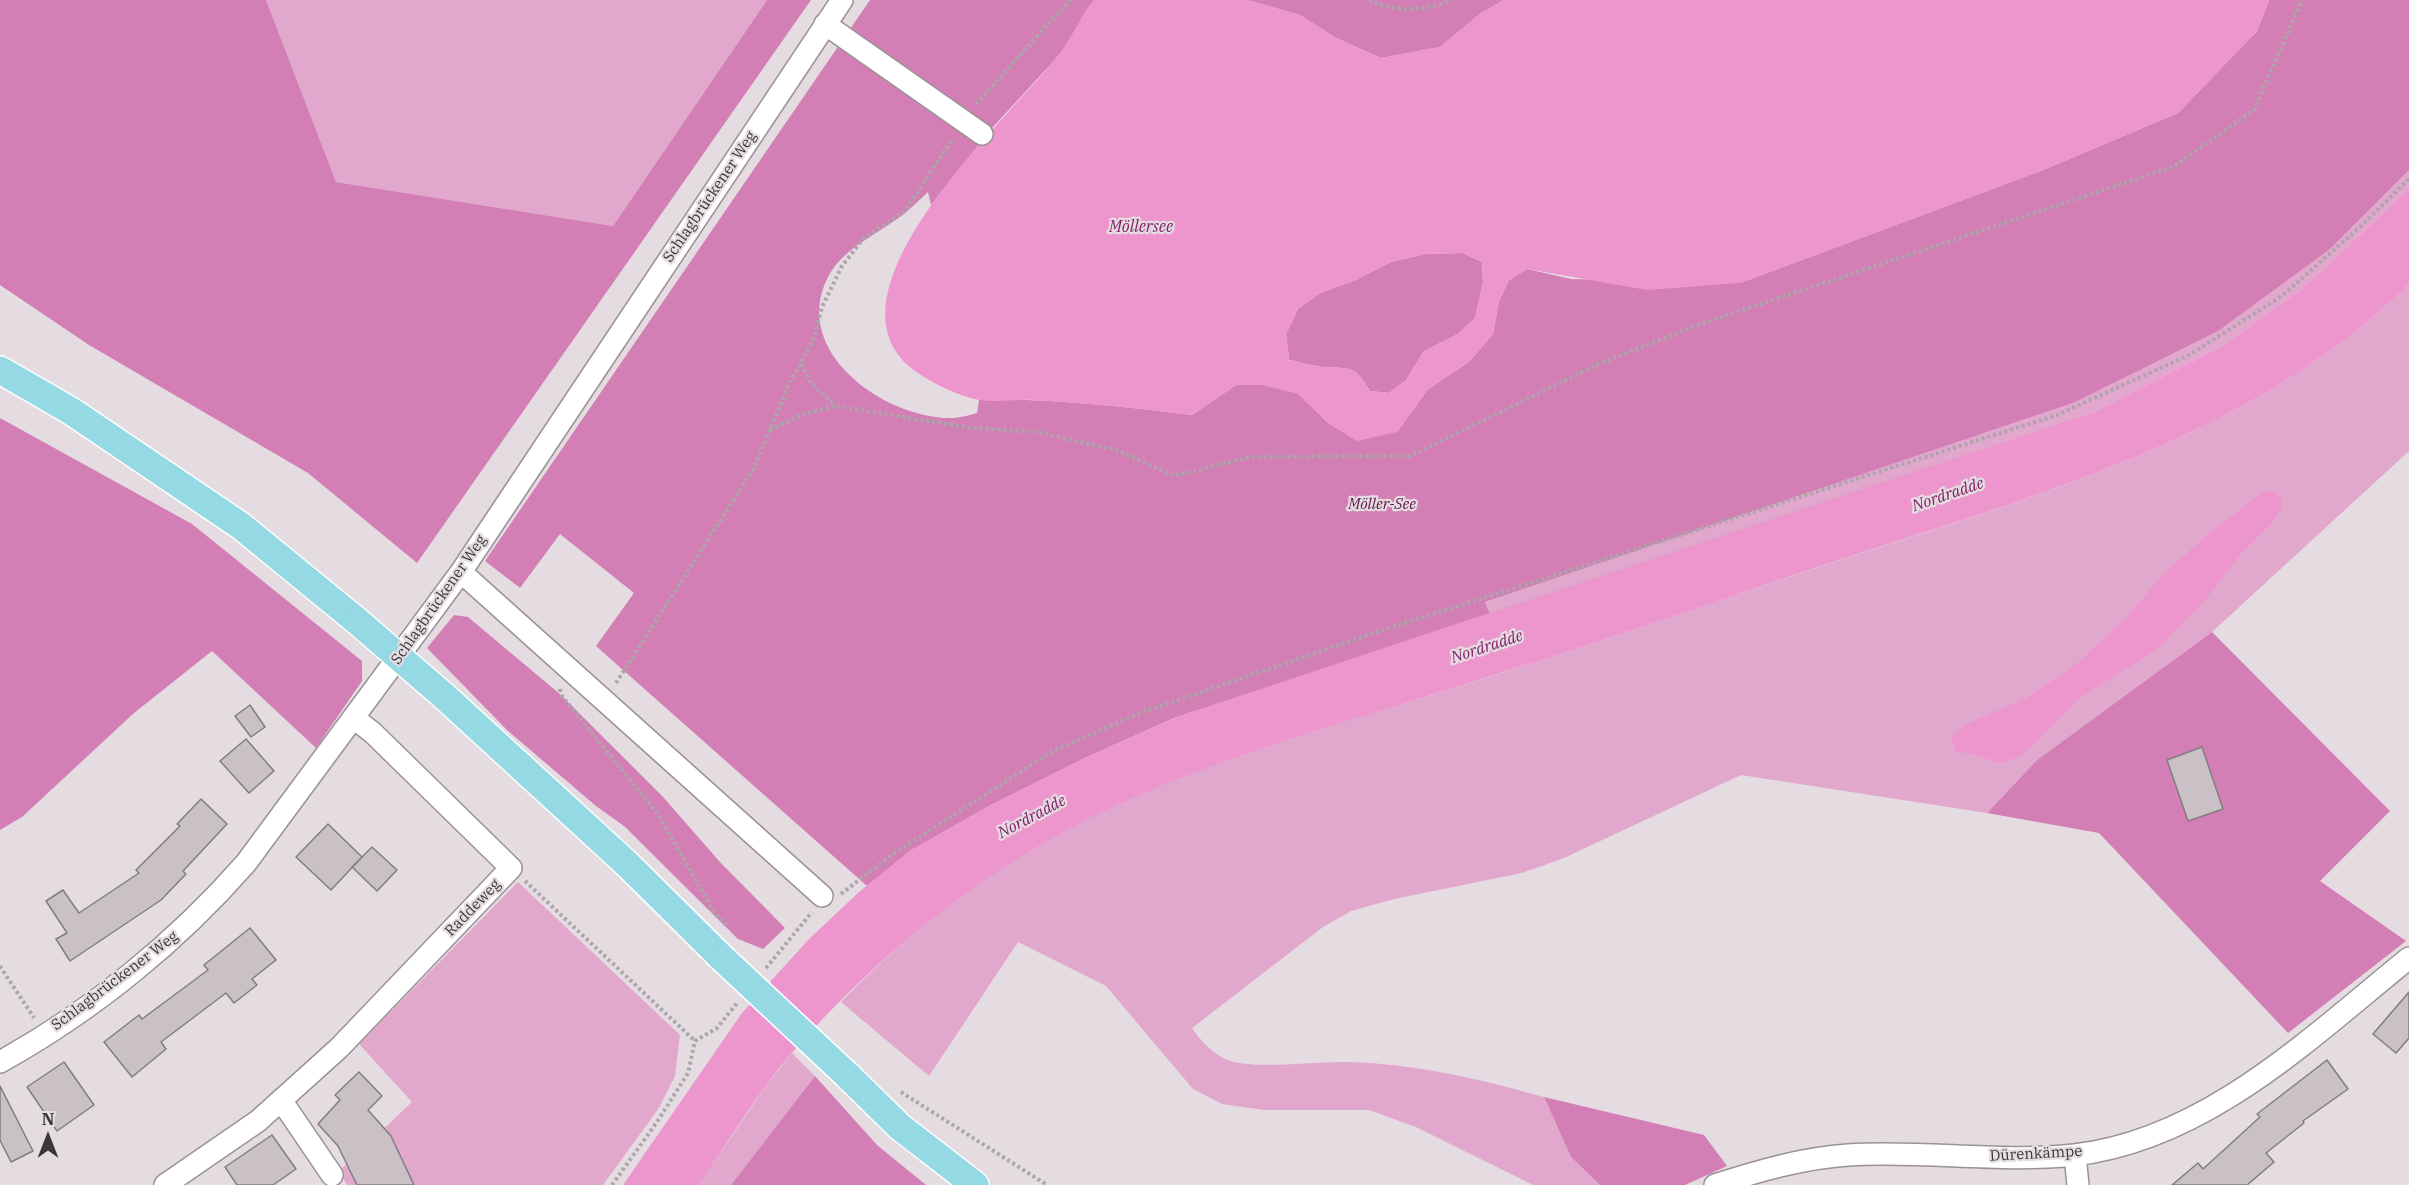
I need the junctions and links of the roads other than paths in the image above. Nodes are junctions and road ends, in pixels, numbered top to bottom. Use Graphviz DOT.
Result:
graph roads {
  1 [pos="842,0"];
  2 [pos="825,24"];
  3 [pos="982,134"];
  4 [pos="0,370"];
  5 [pos="461,572"];
  6 [pos="354,718"];
  7 [pos="822,896"];
  8 [pos="2409,958"];
  9 [pos="0,1062"];
  10 [pos="281,1100"];
  11 [pos="2075,1155"];
  12 [pos="332,1175"];
  13 [pos="165,1185"];
  14 [pos="975,1185"];
  15 [pos="1715,1185"];
  16 [pos="2078,1185"];
  1 -- 2 [label="street, Schlagbrückener Weg"];
  2 -- 3 [label="street"];
  2 -- 5 [label="street, Schlagbrückener Weg"];
  4 -- 14 [label="main road, bridge"];
  5 -- 6 [label="street, Schlagbrückener Weg"];
  5 -- 7 [label="street"];
  6 -- 9 [label="street, Schlagbrückener Weg"];
  6 -- 10 [label="street, Raddeweg"];
  8 -- 11 [label="street, Dürenkämpe"];
  10 -- 12 [label="street"];
  10 -- 13 [label="street, Raddeweg"];
  11 -- 15 [label="street, Dürenkämpe"];
  11 -- 16 [label="street"];
}
